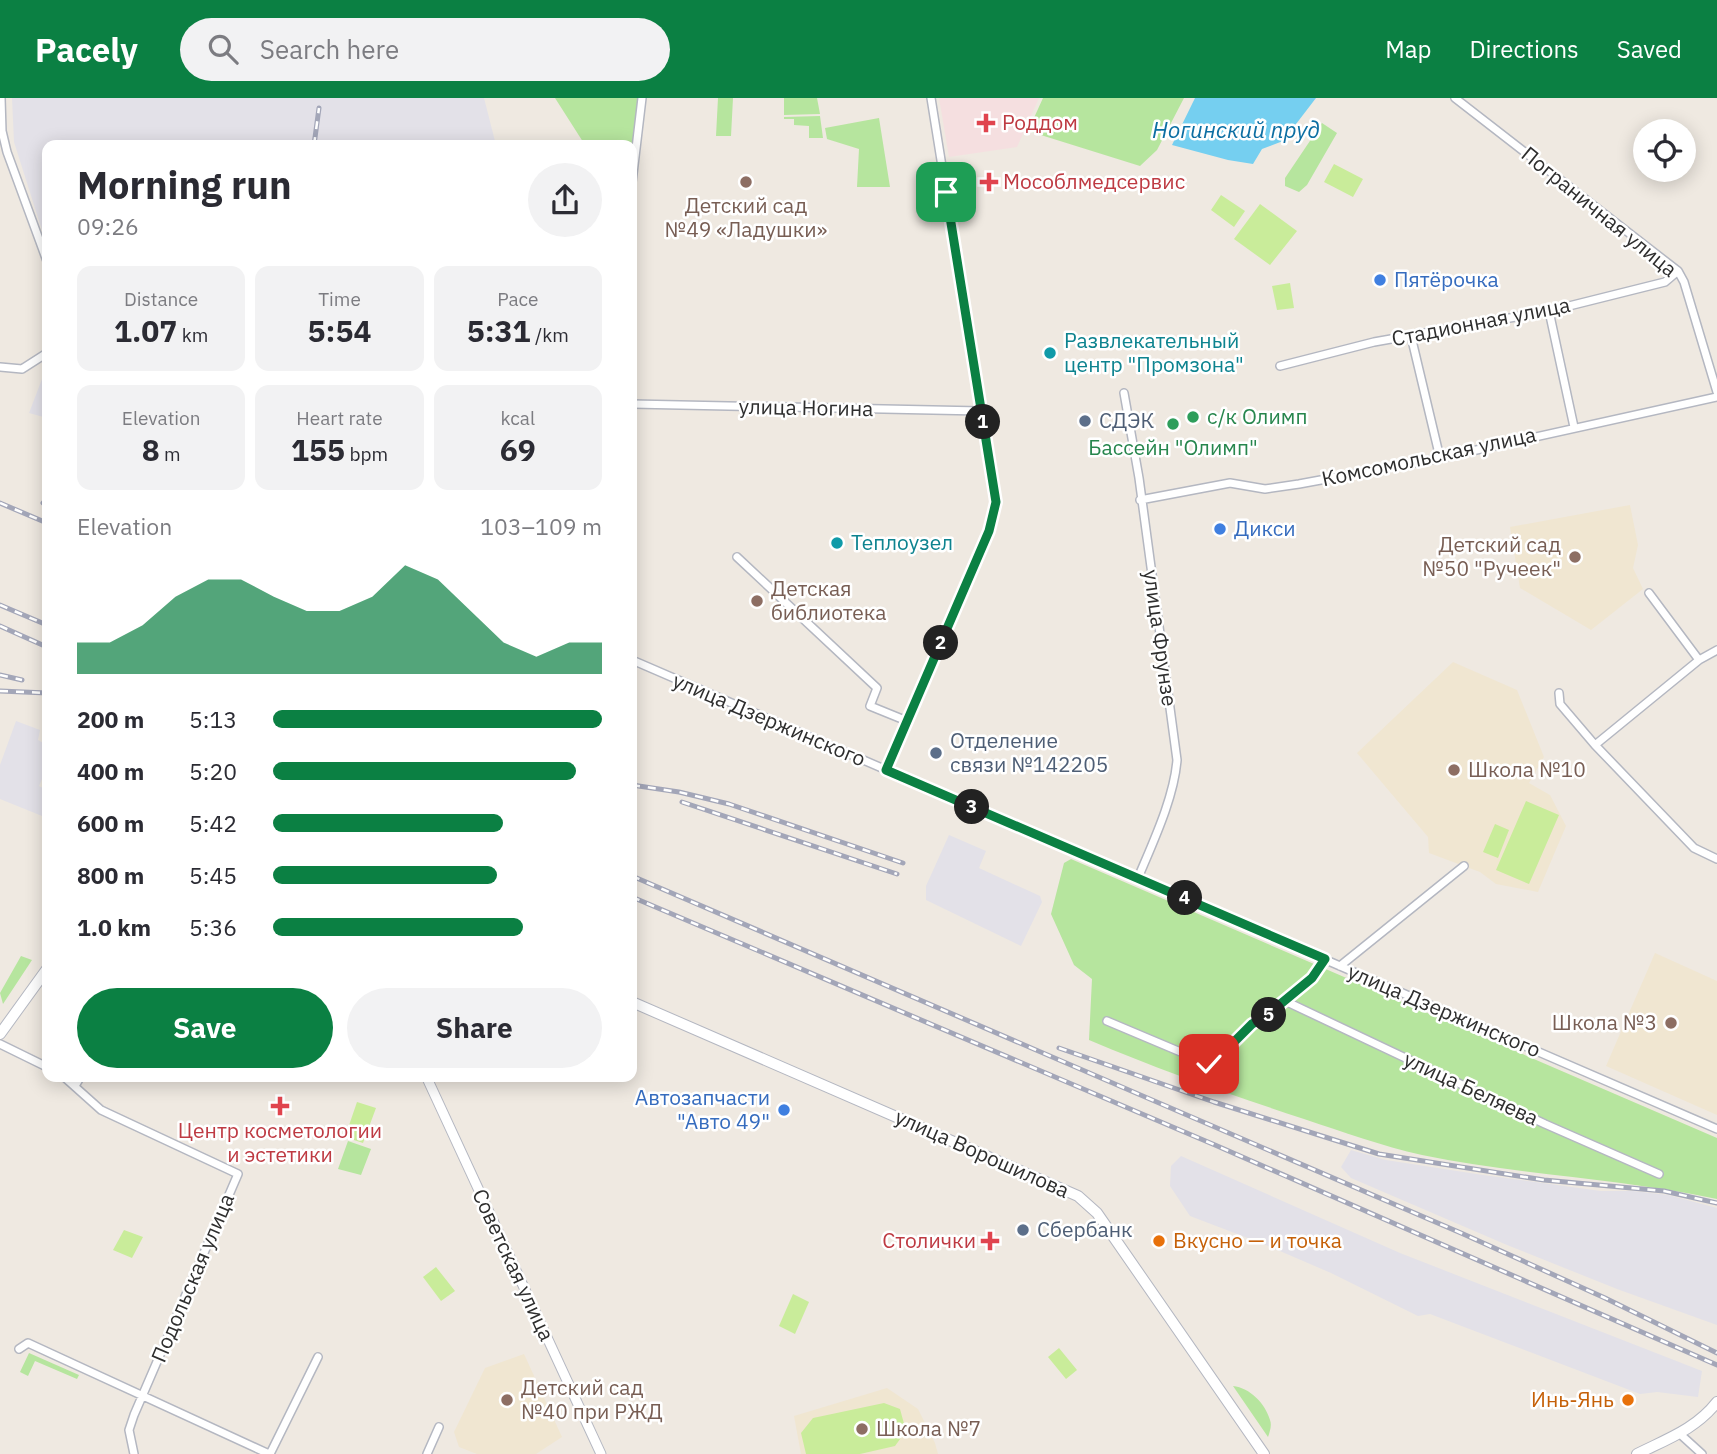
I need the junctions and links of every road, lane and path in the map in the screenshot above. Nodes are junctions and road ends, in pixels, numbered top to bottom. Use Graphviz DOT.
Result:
graph roads {
  1 [pos="1,98"];
  2 [pos="642,98"];
  3 [pos="931,98"];
  4 [pos="1455,98"];
  5 [pos="637,140"];
  6 [pos="42,248"];
  7 [pos="1678,271"];
  8 [pos="1549,311"];
  9 [pos="1411,336"];
  10 [pos="42,356"];
  11 [pos="1280,366"];
  12 [pos="0,367"];
  13 [pos="1717,392"];
  14 [pos="1124,393"];
  15 [pos="1717,397"];
  16 [pos="637,404"];
  17 [pos="981,411"];
  18 [pos="1574,427"];
  19 [pos="1440,458"];
  20 [pos="1140,499"];
  21 [pos="737,557"];
  22 [pos="1649,593"];
  23 [pos="1717,650"];
  24 [pos="1699,660"];
  25 [pos="637,662"];
  26 [pos="1559,693"];
  27 [pos="907,722"];
  28 [pos="1595,745"];
  29 [pos="886,770"];
  30 [pos="1717,859"];
  31 [pos="1464,866"];
  32 [pos="1138,878"];
  33 [pos="1325,959"];
  34 [pos="1340,966"];
  35 [pos="42,976"];
  36 [pos="1284,1001"];
  37 [pos="637,1004"];
  38 [pos="1107,1021"];
  39 [pos="0,1034"];
  40 [pos="0,1044"];
  41 [pos="42,1065"];
  42 [pos="70,1082"];
  43 [pos="77,1082"];
  44 [pos="429,1082"];
  45 [pos="75,1086"];
  46 [pos="1717,1129"];
  47 [pos="1659,1174"];
  48 [pos="19,1349"];
  49 [pos="318,1357"];
  50 [pos="142,1396"];
  51 [pos="1717,1402"];
  52 [pos="439,1427"];
  53 [pos="1680,1434"];
  54 [pos="134,1454"];
  55 [pos="270,1454"];
  56 [pos="426,1454"];
  57 [pos="601,1454"];
  58 [pos="1264,1454"];
  59 [pos="1636,1454"];
  60 [pos="1702,1454"];
  1 -- 6 [label="street"];
  2 -- 5 [label="street"];
  3 -- 17 [label="street"];
  4 -- 7 [label="street, Пограничная улица"];
  7 -- 8 [label="street, Стадионная улица"];
  7 -- 13 [label="street, Пограничная улица"];
  8 -- 9 [label="street, Стадионная улица"];
  8 -- 18 [label="street"];
  9 -- 11 [label="street, Стадионная улица"];
  9 -- 19 [label="street"];
  10 -- 12 [label="street"];
  14 -- 20 [label="street, улица Фрунзе"];
  15 -- 18 [label="street, Комсомольская улица"];
  16 -- 17 [label="street, улица Ногина"];
  17 -- 27 [label="street"];
  18 -- 19 [label="street, Комсомольская улица"];
  19 -- 20 [label="street, Комсомольская улица"];
  20 -- 32 [label="street, улица Фрунзе"];
  21 -- 27 [label="street"];
  22 -- 24 [label="street"];
  23 -- 24 [label="street"];
  24 -- 28 [label="street"];
  25 -- 29 [label="street, улица Дзержинского"];
  26 -- 28 [label="street"];
  27 -- 29 [label="street"];
  28 -- 30 [label="street"];
  29 -- 32 [label="street, улица Дзержинского"];
  31 -- 34 [label="street"];
  32 -- 33 [label="street, улица Дзержинского"];
  33 -- 34 [label="street, улица Дзержинского"];
  33 -- 36 [label="street"];
  34 -- 46 [label="street, улица Дзержинского"];
  35 -- 39 [label="main road"];
  36 -- 38 [label="street"];
  36 -- 47 [label="street, улица Беляева"];
  37 -- 58 [label="main road, улица Ворошилова"];
  40 -- 41 [label="street"];
  42 -- 45 [label="street, Подольская улица"];
  43 -- 45 [label="street"];
  44 -- 57 [label="street, Советская улица"];
  45 -- 50 [label="street, Подольская улица"];
  48 -- 50 [label="street"];
  49 -- 55 [label="street"];
  50 -- 54 [label="street, Подольская улица"];
  50 -- 55 [label="street"];
  51 -- 53 [label="main road"];
  52 -- 56 [label="street"];
  53 -- 59 [label="main road"];
  53 -- 60 [label="street"];
}
